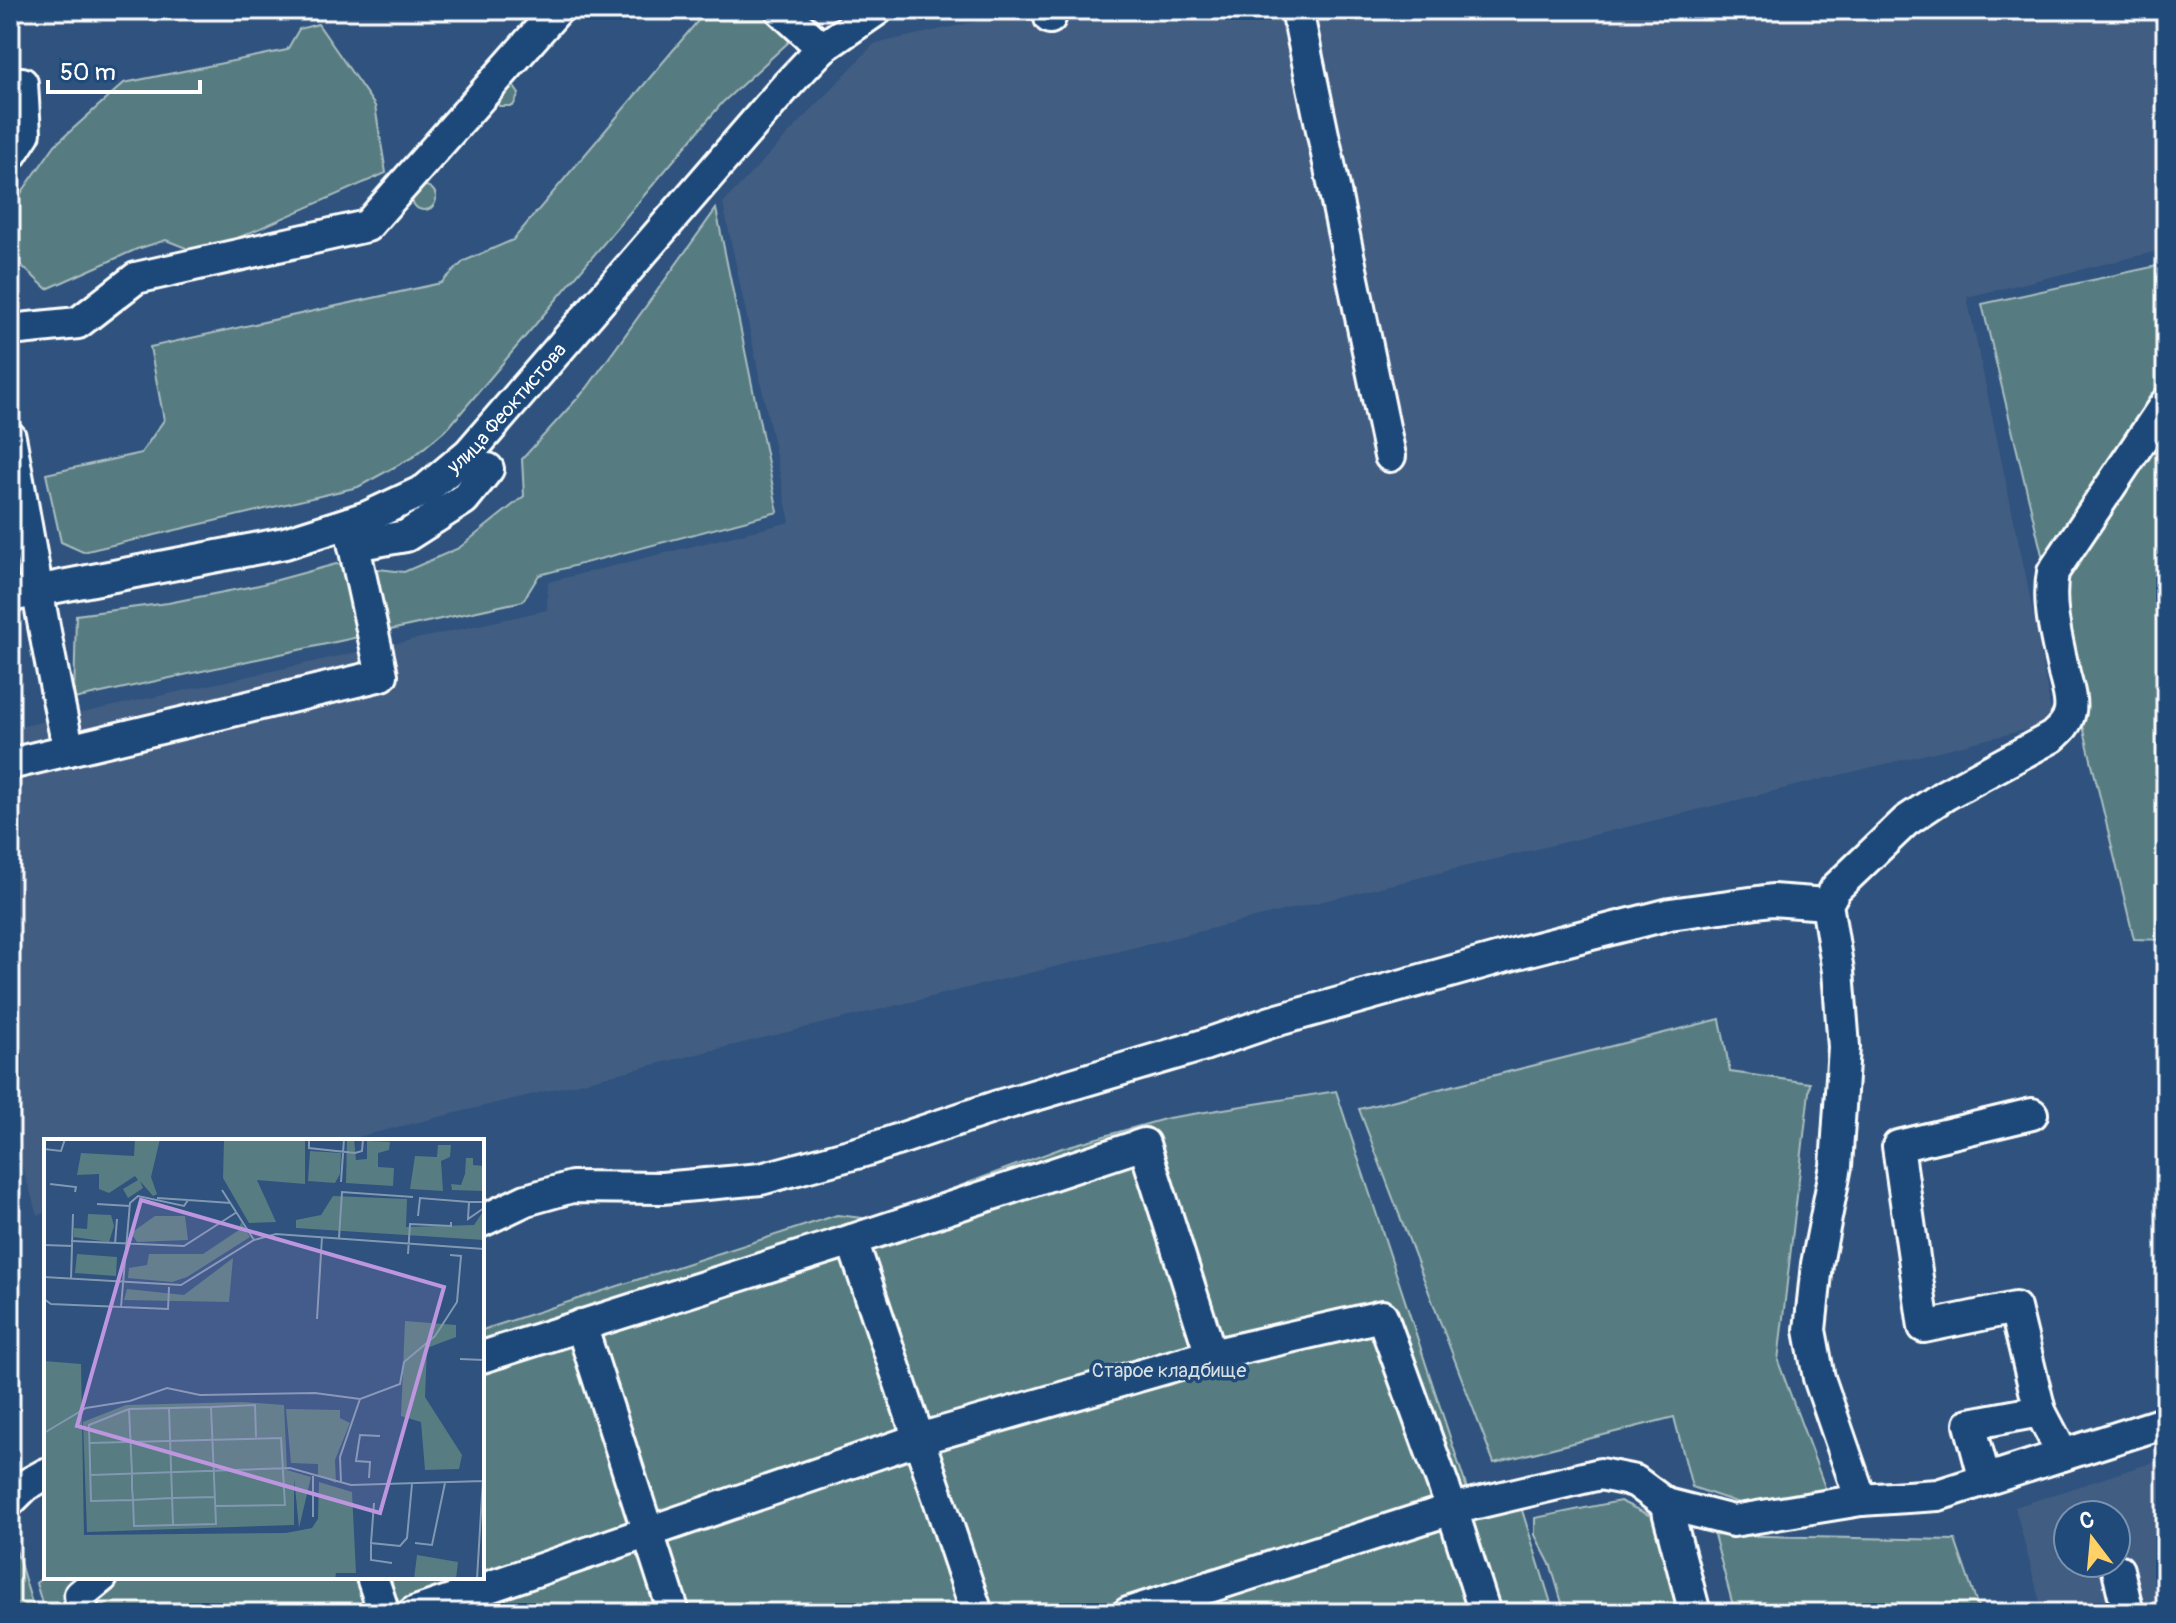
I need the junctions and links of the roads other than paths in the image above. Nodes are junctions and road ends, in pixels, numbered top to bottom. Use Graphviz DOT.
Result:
graph roads {
  1 [pos="557,10"];
  2 [pos="781,10"];
  3 [pos="877,10"];
  4 [pos="1297,10"];
  5 [pos="822,48"];
  6 [pos="22,83"];
  7 [pos="10,156"];
  8 [pos="10,330"];
  9 [pos="2166,403"];
  10 [pos="10,437"];
  11 [pos="1390,456"];
  12 [pos="488,469"];
  13 [pos="351,534"];
  14 [pos="25,593"];
  15 [pos="69,750"];
  16 [pos="10,764"];
  17 [pos="1827,904"];
  18 [pos="2032,1114"];
  19 [pos="484,1220"];
  20 [pos="852,1240"];
  21 [pos="581,1325"];
  22 [pos="1211,1355"];
  23 [pos="484,1356"];
  24 [pos="2040,1411"];
  25 [pos="2166,1422"];
  26 [pos="919,1439"];
  27 [pos="2063,1455"];
  28 [pos="44,1475"];
  29 [pos="1985,1480"];
  30 [pos="1861,1500"];
  31 [pos="10,1501"];
  32 [pos="1666,1504"];
  33 [pos="1452,1509"];
  34 [pos="648,1532"];
  35 [pos="100,1579"];
  36 [pos="373,1579"];
  37 [pos="2120,1579"];
  38 [pos="83,1613"];
  39 [pos="384,1613"];
  40 [pos="413,1613"];
  41 [pos="674,1613"];
  42 [pos="977,1613"];
  43 [pos="1128,1613"];
  44 [pos="1485,1613"];
  45 [pos="1695,1613"];
  46 [pos="2128,1613"];
  1 -- 8 [label="street"];
  2 -- 5 [label="street"];
  3 -- 5 [label="street, улица Феоктистова"];
  4 -- 11 [label="street"];
  5 -- 13 [label="street, улица Феоктистова"];
  6 -- 7 [label="street"];
  9 -- 17 [label="street"];
  10 -- 14 [label="street"];
  12 -- 13 [label="street"];
  13 -- 14 [label="street, улица Феоктистова"];
  13 -- 15 [label="street"];
  14 -- 15 [label="street"];
  15 -- 16 [label="street"];
  17 -- 19 [label="street"];
  17 -- 30 [label="street"];
  18 -- 24 [label="street"];
  20 -- 21 [label="street"];
  20 -- 22 [label="street"];
  20 -- 26 [label="street"];
  21 -- 23 [label="street"];
  21 -- 34 [label="street"];
  22 -- 26 [label="street"];
  22 -- 33 [label="street"];
  24 -- 27 [label="street"];
  24 -- 29 [label="street"];
  25 -- 27 [label="street"];
  26 -- 34 [label="street"];
  26 -- 42 [label="street"];
  27 -- 29 [label="street"];
  28 -- 31 [label="street"];
  29 -- 30 [label="street"];
  30 -- 32 [label="street"];
  32 -- 33 [label="street"];
  32 -- 45 [label="street"];
  33 -- 43 [label="street"];
  33 -- 44 [label="street"];
  34 -- 40 [label="street"];
  34 -- 41 [label="street"];
  35 -- 38 [label="street"];
  36 -- 39 [label="street"];
  37 -- 46 [label="street"];
}
